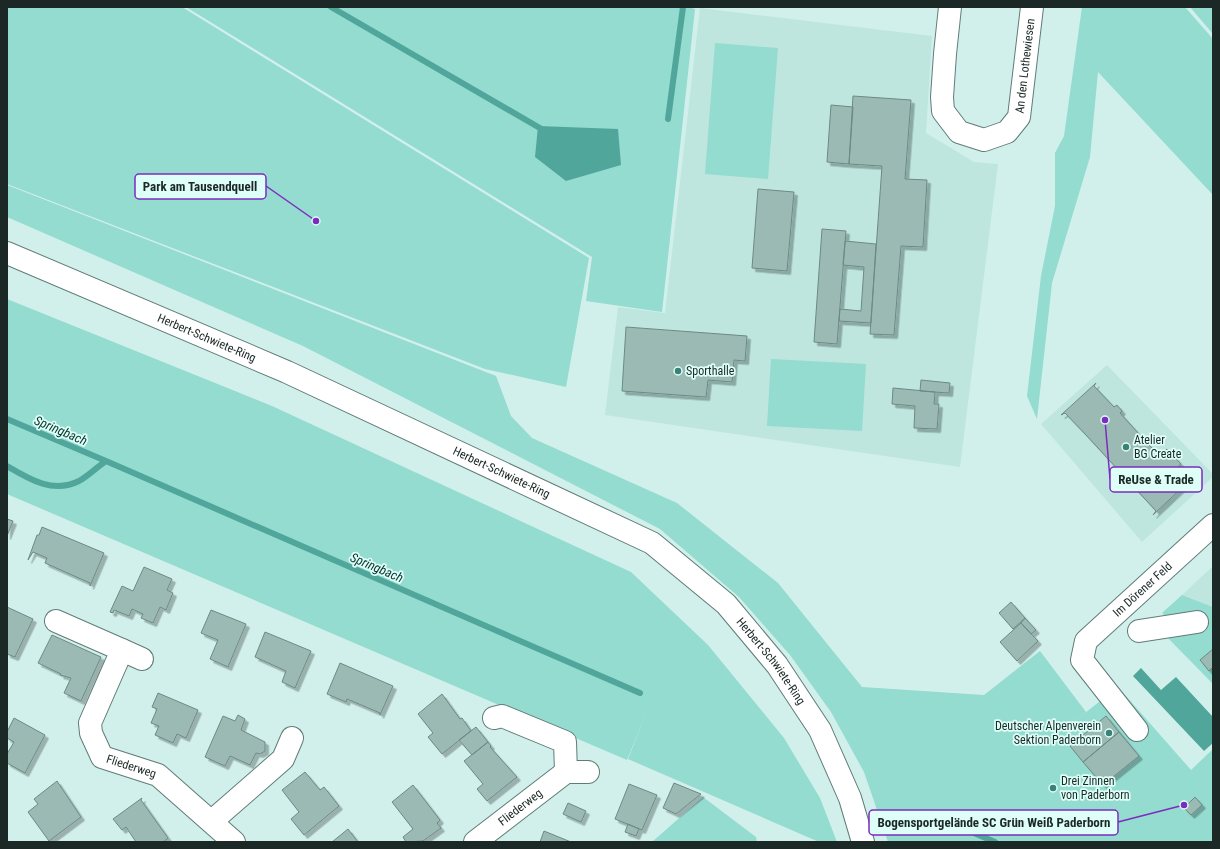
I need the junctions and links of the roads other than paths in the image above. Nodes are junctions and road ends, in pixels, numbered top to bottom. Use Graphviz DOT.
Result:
graph roads {
  1 [pos="950,7"];
  2 [pos="1032,7"];
  3 [pos="7,253"];
  4 [pos="1213,525"];
  5 [pos="1119,611"];
  6 [pos="56,620"];
  7 [pos="1197,622"];
  8 [pos="122,650"];
  9 [pos="142,658"];
  10 [pos="494,718"];
  11 [pos="1137,730"];
  12 [pos="292,738"];
  13 [pos="566,772"];
  14 [pos="588,772"];
  15 [pos="212,821"];
  16 [pos="231,841"];
  17 [pos="475,842"];
  18 [pos="863,842"];
  1 -- 2 [label="street, An den Lothewiesen"];
  3 -- 18 [label="street, Herbert-Schwiete-Ring"];
  4 -- 5 [label="street, Im Dörener Feld"];
  5 -- 7 [label="street"];
  5 -- 11 [label="street, Im Dörener Feld"];
  6 -- 8 [label="street"];
  8 -- 9 [label="street"];
  8 -- 15 [label="street, Fliederweg"];
  10 -- 13 [label="street"];
  12 -- 15 [label="street"];
  13 -- 14 [label="street"];
  13 -- 17 [label="street, Fliederweg"];
  15 -- 16 [label="street, Fliederweg"];
}
